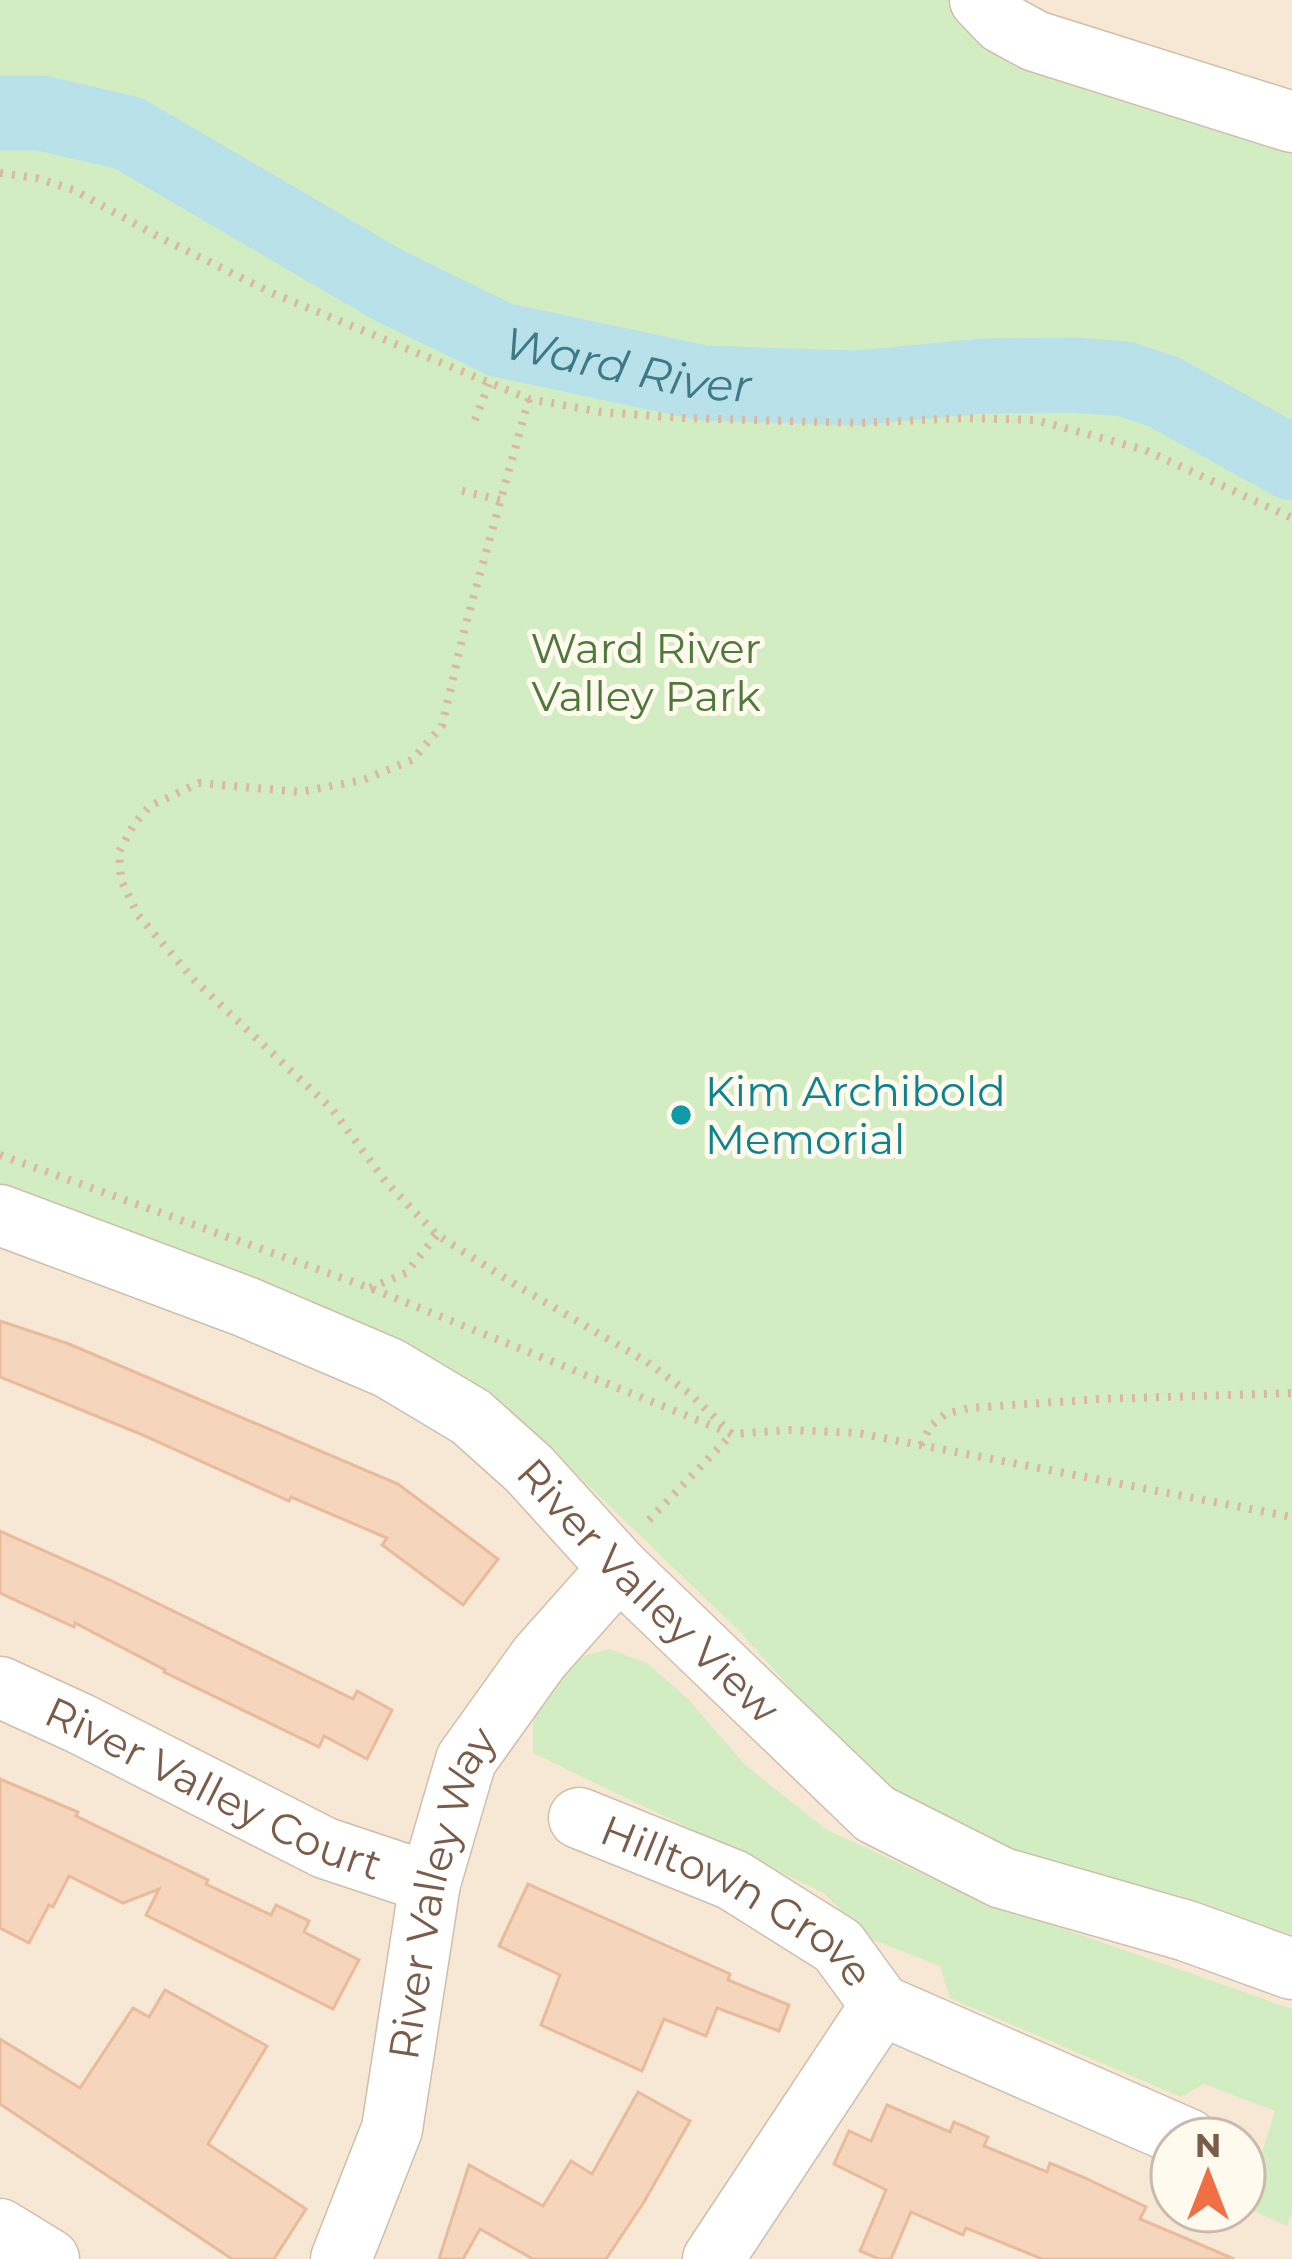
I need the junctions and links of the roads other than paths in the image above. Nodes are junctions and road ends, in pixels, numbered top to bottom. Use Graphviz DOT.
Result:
graph roads {
  1 [pos="980,0"];
  2 [pos="1292,122"];
  3 [pos="0,1215"];
  4 [pos="619,1568"];
  5 [pos="0,1687"];
  6 [pos="579,1818"];
  7 [pos="430,1883"];
  8 [pos="1292,1969"];
  9 [pos="881,2005"];
  10 [pos="1148,2122"];
  11 [pos="0,2229"];
  12 [pos="49,2259"];
  13 [pos="340,2259"];
  14 [pos="713,2259"];
  1 -- 2 [label="street"];
  3 -- 4 [label="street, River Valley View"];
  4 -- 7 [label="street, River Valley Way"];
  4 -- 8 [label="street, River Valley View"];
  5 -- 7 [label="street, River Valley Court"];
  6 -- 9 [label="street, Hilltown Grove"];
  7 -- 13 [label="street, River Valley Way"];
  9 -- 10 [label="street, Hilltown Grove"];
  9 -- 14 [label="street, Hilltown Grove"];
  11 -- 12 [label="street"];
}
